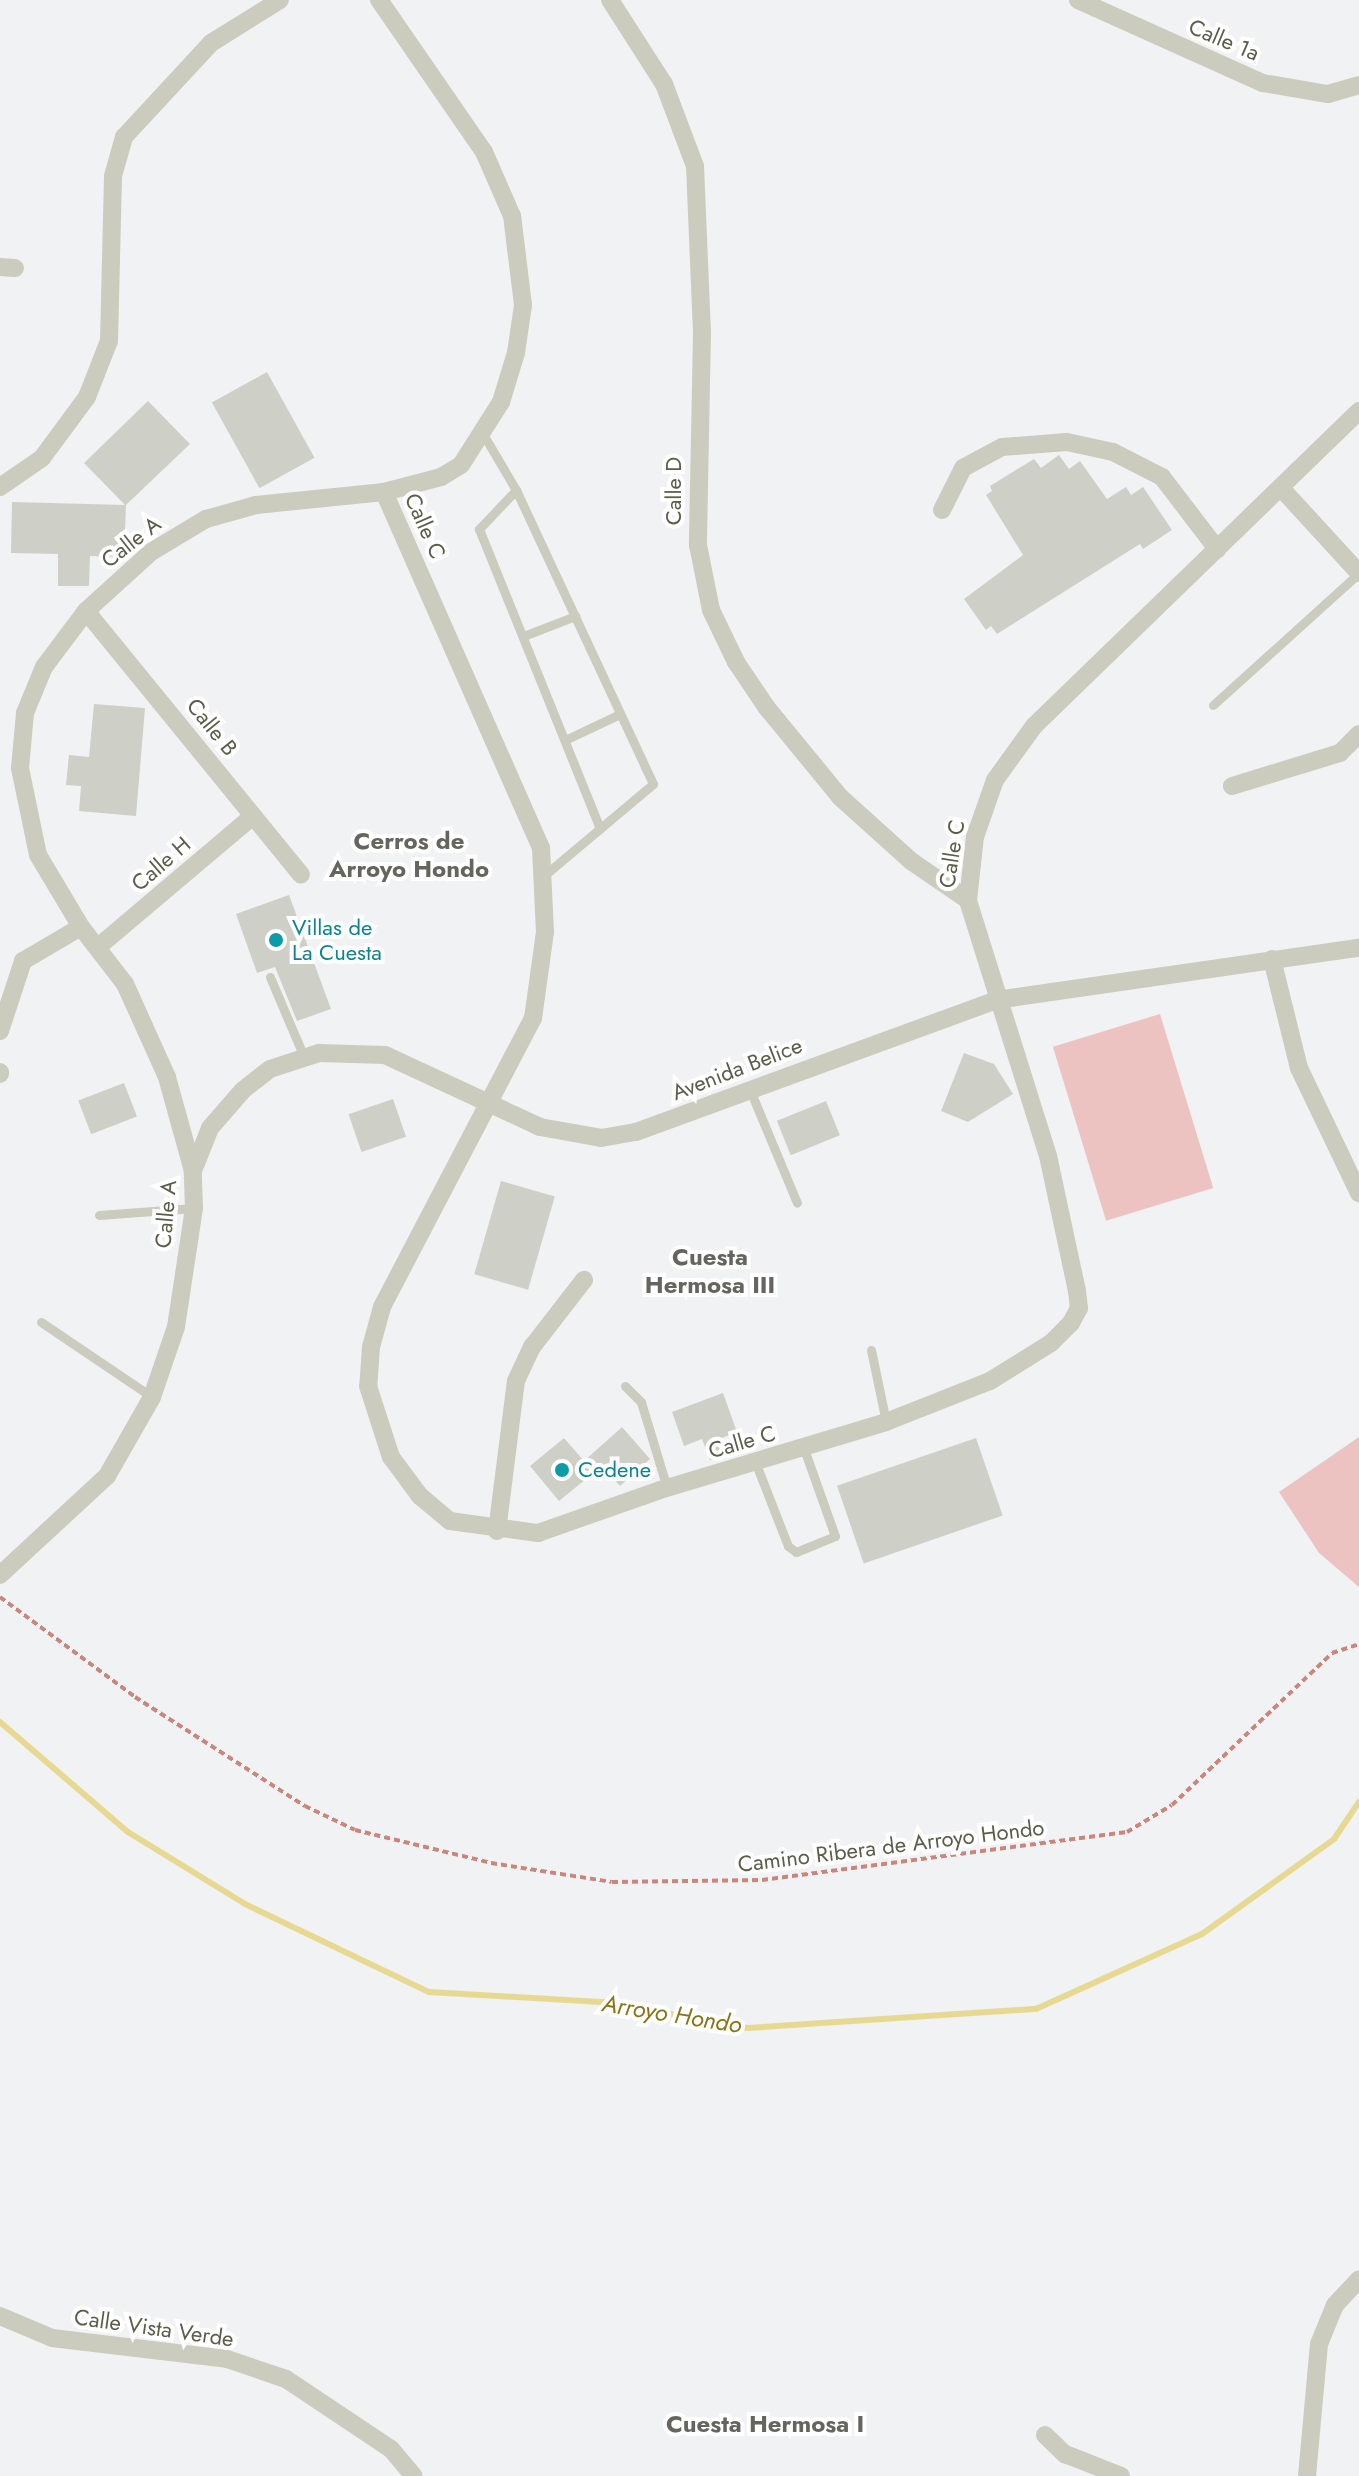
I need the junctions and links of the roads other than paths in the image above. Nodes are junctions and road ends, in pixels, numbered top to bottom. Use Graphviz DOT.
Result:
graph roads {
  1 [pos="280,0"];
  2 [pos="379,0"];
  3 [pos="610,0"];
  4 [pos="1078,0"];
  5 [pos="1359,85"];
  6 [pos="1359,411"];
  7 [pos="483,434"];
  8 [pos="0,487"];
  9 [pos="1281,488"];
  10 [pos="516,490"];
  11 [pos="384,492"];
  12 [pos="942,510"];
  13 [pos="1217,549"];
  14 [pos="1359,573"];
  15 [pos="86,611"];
  16 [pos="575,616"];
  17 [pos="526,635"];
  18 [pos="1213,705"];
  19 [pos="620,714"];
  20 [pos="1359,734"];
  21 [pos="565,740"];
  22 [pos="1232,786"];
  23 [pos="253,816"];
  24 [pos="600,828"];
  25 [pos="301,875"];
  26 [pos="542,877"];
  27 [pos="968,900"];
  28 [pos="81,927"];
  29 [pos="98,947"];
  30 [pos="1359,948"];
  31 [pos="1272,959"];
  32 [pos="270,977"];
  33 [pos="996,1000"];
  34 [pos="0,1031"];
  35 [pos="304,1057"];
  36 [pos="750,1090"];
  37 [pos="491,1102"];
  38 [pos="193,1171"];
  39 [pos="1359,1193"];
  40 [pos="797,1203"];
  41 [pos="194,1208"];
  42 [pos="99,1215"];
  43 [pos="584,1280"];
  44 [pos="41,1322"];
  45 [pos="871,1350"];
  46 [pos="625,1386"];
  47 [pos="152,1397"];
  48 [pos="886,1422"];
  49 [pos="804,1449"];
  50 [pos="756,1464"];
  51 [pos="667,1488"];
  52 [pos="497,1531"];
  53 [pos="3,1567"];
  54 [pos="1359,2279"];
  55 [pos="0,2316"];
  56 [pos="1045,2435"];
  57 [pos="414,2476"];
  58 [pos="1121,2476"];
  59 [pos="1307,2476"];
  1 -- 8 [label="street"];
  2 -- 7 [label="street, Calle A"];
  3 -- 27 [label="street, Calle D"];
  4 -- 5 [label="street, Calle 1a"];
  6 -- 9 [label="street, Calle C"];
  7 -- 10 [label="lane"];
  7 -- 11 [label="street, Calle A"];
  9 -- 13 [label="street, Calle C"];
  9 -- 14 [label="street"];
  10 -- 16 [label="lane"];
  10 -- 17 [label="lane"];
  11 -- 15 [label="street, Calle A"];
  11 -- 26 [label="street, Calle C"];
  12 -- 13 [label="street"];
  13 -- 27 [label="street, Calle C"];
  14 -- 18 [label="lane"];
  15 -- 23 [label="street, Calle B"];
  15 -- 28 [label="street, Calle A"];
  16 -- 17 [label="lane"];
  16 -- 19 [label="lane"];
  17 -- 21 [label="lane"];
  19 -- 21 [label="lane"];
  19 -- 24 [label="lane"];
  20 -- 22 [label="street"];
  21 -- 24 [label="lane"];
  23 -- 25 [label="street, Calle B"];
  23 -- 29 [label="street, Calle H"];
  24 -- 26 [label="lane"];
  26 -- 37 [label="street, Calle C"];
  27 -- 33 [label="street, Calle C"];
  28 -- 29 [label="street, Calle A"];
  28 -- 34 [label="street"];
  29 -- 38 [label="street, Calle A"];
  30 -- 31 [label="street, Avenida Belice"];
  31 -- 33 [label="street, Avenida Belice"];
  31 -- 39 [label="street"];
  32 -- 35 [label="lane"];
  33 -- 36 [label="street, Avenida Belice"];
  33 -- 48 [label="street, Calle C"];
  35 -- 37 [label="street, Avenida Belice"];
  35 -- 38 [label="street, Avenida Belice"];
  36 -- 37 [label="street, Avenida Belice"];
  36 -- 40 [label="lane"];
  37 -- 52 [label="street, Calle C"];
  38 -- 41 [label="street, Calle A"];
  41 -- 42 [label="lane"];
  41 -- 47 [label="street, Calle A"];
  43 -- 52 [label="street"];
  44 -- 47 [label="lane"];
  45 -- 48 [label="lane"];
  46 -- 51 [label="lane"];
  47 -- 53 [label="street"];
  48 -- 49 [label="street, Calle C"];
  49 -- 50 [label="street, Calle C"];
  49 -- 50 [label="lane"];
  50 -- 51 [label="street, Calle C"];
  51 -- 52 [label="street, Calle C"];
  54 -- 59 [label="street"];
  55 -- 57 [label="street, Calle Vista Verde"];
  56 -- 58 [label="street"];
}
